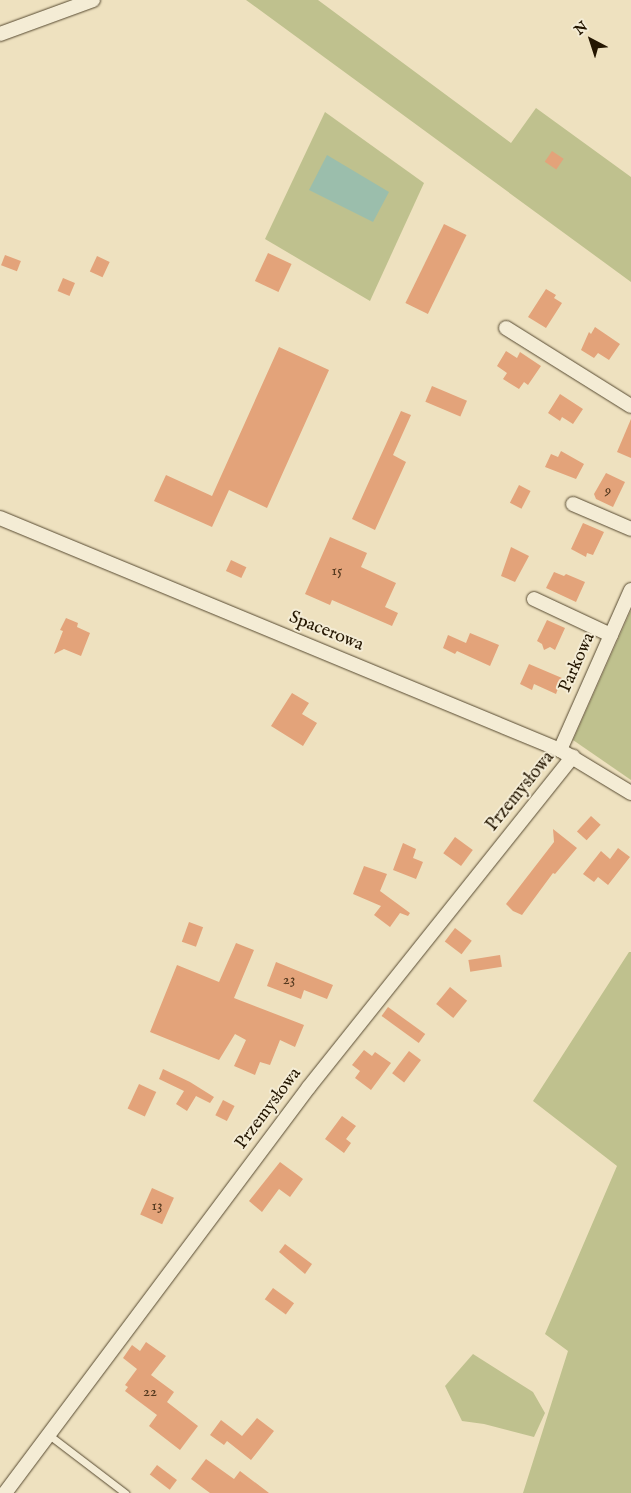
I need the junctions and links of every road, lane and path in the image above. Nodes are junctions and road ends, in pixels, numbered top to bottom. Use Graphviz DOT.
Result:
graph roads {
  1 [pos="93,0"];
  2 [pos="0,34"];
  3 [pos="506,328"];
  4 [pos="631,406"];
  5 [pos="574,504"];
  6 [pos="0,518"];
  7 [pos="631,529"];
  8 [pos="631,590"];
  9 [pos="534,599"];
  10 [pos="611,635"];
  11 [pos="560,750"];
  12 [pos="573,756"];
  13 [pos="631,792"];
  14 [pos="48,1435"];
  15 [pos="5,1493"];
  16 [pos="124,1493"];
  1 -- 2 [label="street"];
  3 -- 4 [label="street"];
  5 -- 7 [label="street"];
  6 -- 11 [label="street, Spacerowa"];
  8 -- 10 [label="street, Parkowa"];
  9 -- 10 [label="street"];
  10 -- 11 [label="street, Parkowa"];
  11 -- 12 [label="street, Spacerowa"];
  12 -- 13 [label="street, Spacerowa"];
  12 -- 14 [label="street, Przemysłowa"];
  14 -- 15 [label="street, Przemysłowa"];
  14 -- 16 [label="lane"];
}
